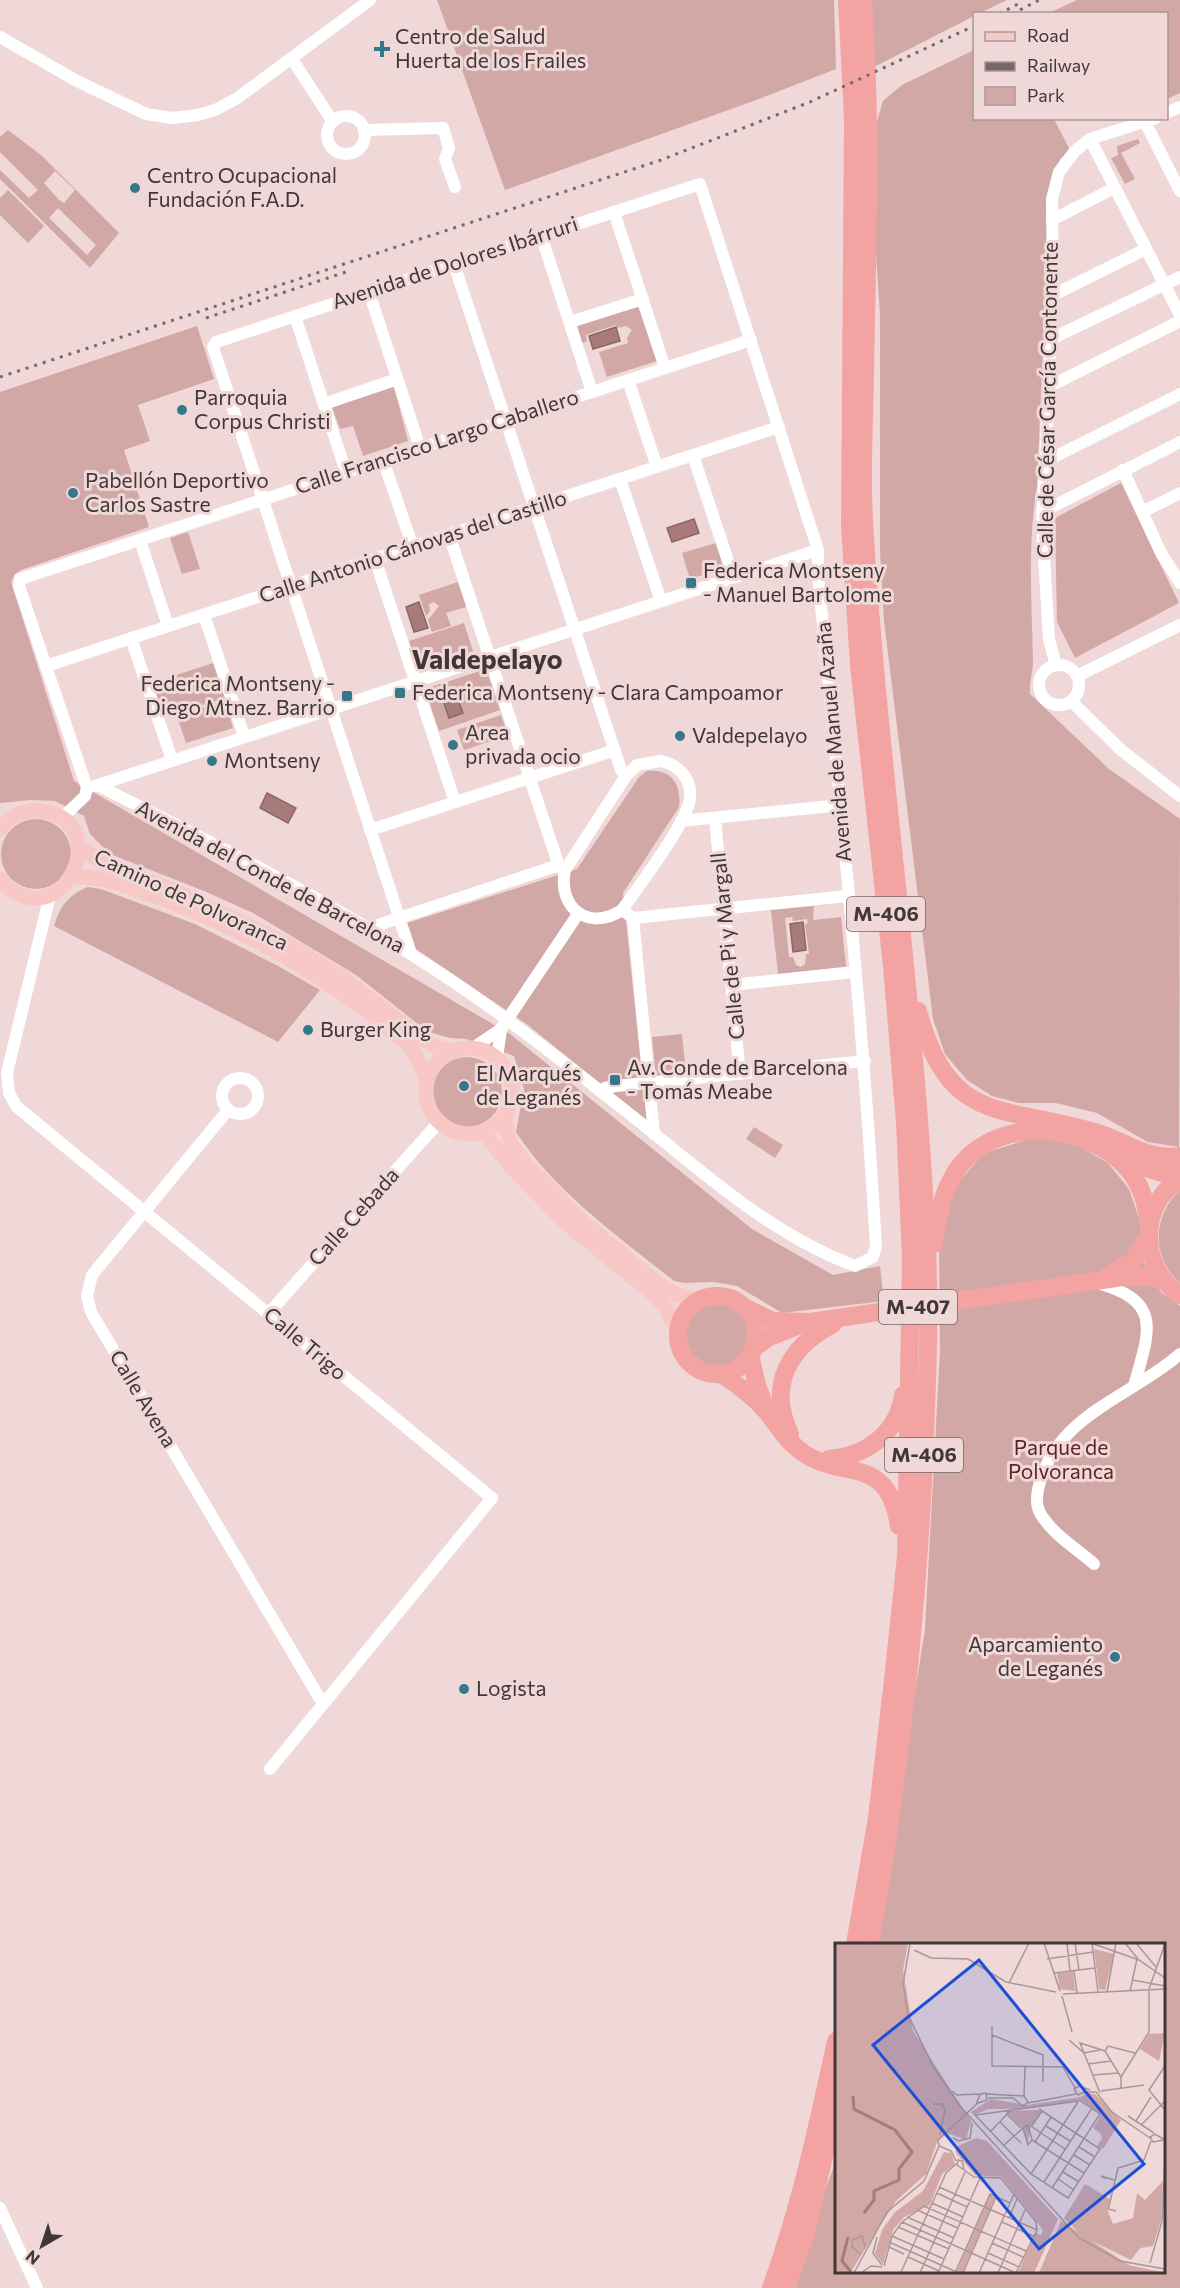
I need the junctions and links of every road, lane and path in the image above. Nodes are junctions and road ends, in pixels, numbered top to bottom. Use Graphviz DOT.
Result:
graph roads {
  1 [pos="370,0"];
  2 [pos="847,0"];
  3 [pos="863,0"];
  4 [pos="0,37"];
  5 [pos="858,55"];
  6 [pos="292,59"];
  7 [pos="861,115"];
  8 [pos="1151,121"];
  9 [pos="333,122"];
  10 [pos="364,130"];
  11 [pos="1090,139"];
  12 [pos="700,184"];
  13 [pos="455,187"];
  14 [pos="1114,188"];
  15 [pos="1180,191"];
  16 [pos="614,212"];
  17 [pos="1052,220"];
  18 [pos="541,236"];
  19 [pos="1146,249"];
  20 [pos="454,264"];
  21 [pos="1180,277"];
  22 [pos="1164,285"];
  23 [pos="369,292"];
  24 [pos="1053,295"];
  25 [pos="643,299"];
  26 [pos="1180,315"];
  27 [pos="295,316"];
  28 [pos="1180,321"];
  29 [pos="570,322"];
  30 [pos="1051,339"];
  31 [pos="751,340"];
  32 [pos="665,368"];
  33 [pos="398,379"];
  34 [pos="628,380"];
  35 [pos="1048,387"];
  36 [pos="592,392"];
  37 [pos="1180,394"];
  38 [pos="324,404"];
  39 [pos="506,420"];
  40 [pos="779,427"];
  41 [pos="1180,441"];
  42 [pos="420,448"];
  43 [pos="693,455"];
  44 [pos="383,460"];
  45 [pos="1044,462"];
  46 [pos="657,467"];
  47 [pos="1123,470"];
  48 [pos="346,472"];
  49 [pos="620,479"];
  50 [pos="1180,493"];
  51 [pos="261,500"];
  52 [pos="534,507"];
  53 [pos="1041,512"];
  54 [pos="1142,512"];
  55 [pos="448,535"];
  56 [pos="140,540"];
  57 [pos="413,547"];
  58 [pos="818,550"];
  59 [pos="375,559"];
  60 [pos="734,576"];
  61 [pos="1180,583"];
  62 [pos="290,586"];
  63 [pos="661,601"];
  64 [pos="204,615"];
  65 [pos="1180,625"];
  66 [pos="168,626"];
  67 [pos="575,628"];
  68 [pos="132,638"];
  69 [pos="489,657"];
  70 [pos="1056,665"];
  71 [pos="46,666"];
  72 [pos="1077,676"];
  73 [pos="416,680"];
  74 [pos="1072,702"];
  75 [pos="330,708"];
  76 [pos="244,736"];
  77 [pos="615,750"];
  78 [pos="172,760"];
  79 [pos="626,776"];
  80 [pos="529,778"];
  81 [pos="92,787"];
  82 [pos="1180,796"];
  83 [pos="455,802"];
  84 [pos="842,805"];
  85 [pos="61,819"];
  86 [pos="715,819"];
  87 [pos="4,821"];
  88 [pos="681,821"];
  89 [pos="370,830"];
  90 [pos="78,846"];
  91 [pos="562,868"];
  92 [pos="72,877"];
  93 [pos="0,879"];
  94 [pos="50,895"];
  95 [pos="847,896"];
  96 [pos="724,908"];
  97 [pos="622,910"];
  98 [pos="578,914"];
  99 [pos="399,918"];
  100 [pos="633,918"];
  101 [pos="369,928"];
  102 [pos="410,951"];
  103 [pos="905,963"];
  104 [pos="854,972"];
  105 [pos="731,985"];
  106 [pos="504,1024"];
  107 [pos="473,1048"];
  108 [pos="454,1051"];
  109 [pos="497,1058"];
  110 [pos="865,1061"];
  111 [pos="740,1074"];
  112 [pos="427,1081"];
  113 [pos="650,1084"];
  114 [pos="601,1092"];
  115 [pos="228,1110"];
  116 [pos="504,1117"];
  117 [pos="439,1122"];
  118 [pos="1078,1127"];
  119 [pos="483,1132"];
  120 [pos="654,1134"];
  121 [pos="1180,1156"];
  122 [pos="1180,1173"];
  123 [pos="1180,1179"];
  124 [pos="144,1212"];
  125 [pos="1149,1231"];
  126 [pos="876,1246"];
  127 [pos="911,1258"];
  128 [pos="1163,1280"];
  129 [pos="1087,1283"];
  130 [pos="1180,1295"];
  131 [pos="697,1301"];
  132 [pos="744,1307"];
  133 [pos="269,1313"];
  134 [pos="850,1318"];
  135 [pos="810,1322"];
  136 [pos="678,1332"];
  137 [pos="752,1352"];
  138 [pos="1180,1354"];
  139 [pos="721,1374"];
  140 [pos="1134,1386"];
  141 [pos="926,1398"];
  142 [pos="767,1412"];
  143 [pos="797,1449"];
  144 [pos="819,1460"];
  145 [pos="1094,1564"];
  146 [pos="323,1704"];
  147 [pos="890,1709"];
  148 [pos="270,1769"];
  149 [pos="855,1943"];
  150 [pos="870,1943"];
  151 [pos="835,2050"];
  152 [pos="835,2114"];
  153 [pos="0,2208"];
  154 [pos="37,2288"];
  155 [pos="771,2288"];
  156 [pos="786,2288"];
  1 -- 6 [label="street"];
  2 -- 5 [label="highway, M-406"];
  3 -- 5 [label="highway, M-406"];
  4 -- 6 [label="street"];
  5 -- 7 [label="highway, M-406"];
  6 -- 9 [label="street"];
  7 -- 103 [label="highway, M-406"];
  7 -- 127 [label="highway, M-406"];
  8 -- 11 [label="street"];
  8 -- 15 [label="street"];
  9 -- 10 [label="street"];
  9 -- 10 [label="street"];
  10 -- 13 [label="street"];
  11 -- 14 [label="street"];
  11 -- 17 [label="street, Calle de César García Contonente"];
  12 -- 16 [label="street, Avenida de Dolores Ibárruri"];
  12 -- 31 [label="street, Avenida de Manuel Azaña"];
  14 -- 17 [label="street"];
  14 -- 19 [label="street"];
  16 -- 18 [label="street, Avenida de Dolores Ibárruri"];
  16 -- 25 [label="street"];
  17 -- 24 [label="street, Calle de César García Contonente"];
  18 -- 20 [label="street, Avenida de Dolores Ibárruri"];
  18 -- 29 [label="street"];
  19 -- 22 [label="street"];
  19 -- 24 [label="street"];
  20 -- 23 [label="street, Avenida de Dolores Ibárruri"];
  20 -- 39 [label="street"];
  21 -- 22 [label="street"];
  22 -- 26 [label="street"];
  22 -- 30 [label="street"];
  23 -- 27 [label="street, Avenida de Dolores Ibárruri"];
  23 -- 33 [label="street"];
  24 -- 30 [label="street, Calle de César García Contonente"];
  25 -- 29 [label="street"];
  25 -- 32 [label="street"];
  27 -- 38 [label="street"];
  27 -- 51 [label="street, Avenida de Dolores Ibárruri"];
  28 -- 35 [label="street"];
  29 -- 36 [label="street"];
  30 -- 35 [label="street, Calle de César García Contonente"];
  31 -- 32 [label="street, Calle Francisco Largo Caballero"];
  31 -- 40 [label="street, Avenida de Manuel Azaña"];
  32 -- 34 [label="street, Calle Francisco Largo Caballero"];
  33 -- 38 [label="street"];
  33 -- 42 [label="street"];
  34 -- 36 [label="street, Calle Francisco Largo Caballero"];
  34 -- 46 [label="street"];
  35 -- 45 [label="street, Calle de César García Contonente"];
  36 -- 39 [label="street, Calle Francisco Largo Caballero"];
  37 -- 45 [label="street"];
  38 -- 48 [label="street"];
  39 -- 42 [label="street, Calle Francisco Largo Caballero"];
  39 -- 52 [label="street"];
  40 -- 43 [label="street, Calle Antonio Cánovas del Castillo"];
  40 -- 58 [label="street, Avenida de Manuel Azaña"];
  41 -- 47 [label="street"];
  42 -- 44 [label="street, Calle Francisco Largo Caballero"];
  43 -- 46 [label="street, Calle Antonio Cánovas del Castillo"];
  43 -- 60 [label="street"];
  44 -- 48 [label="street, Calle Francisco Largo Caballero"];
  44 -- 57 [label="street"];
  45 -- 53 [label="street, Calle de César García Contonente"];
  46 -- 49 [label="street, Calle Antonio Cánovas del Castillo"];
  47 -- 53 [label="street"];
  47 -- 54 [label="street"];
  48 -- 51 [label="street, Calle Francisco Largo Caballero"];
  49 -- 52 [label="street, Calle Antonio Cánovas del Castillo"];
  49 -- 63 [label="street"];
  50 -- 54 [label="street"];
  51 -- 56 [label="street, Calle Francisco Largo Caballero"];
  51 -- 62 [label="street"];
  52 -- 55 [label="street, Calle Antonio Cánovas del Castillo"];
  52 -- 67 [label="street"];
  53 -- 70 [label="street, Calle de César García Contonente"];
  54 -- 61 [label="street"];
  55 -- 57 [label="street, Calle Antonio Cánovas del Castillo"];
  55 -- 69 [label="street"];
  56 -- 66 [label="street"];
  56 -- 71 [label="street, Calle Francisco Largo Caballero"];
  57 -- 59 [label="street, Calle Antonio Cánovas del Castillo"];
  58 -- 60 [label="street"];
  58 -- 84 [label="street, Avenida de Manuel Azaña"];
  59 -- 62 [label="street, Calle Antonio Cánovas del Castillo"];
  59 -- 73 [label="street"];
  60 -- 63 [label="street"];
  62 -- 64 [label="street, Calle Antonio Cánovas del Castillo"];
  62 -- 75 [label="street"];
  63 -- 67 [label="street"];
  64 -- 66 [label="street, Calle Antonio Cánovas del Castillo"];
  64 -- 76 [label="street"];
  65 -- 72 [label="street"];
  66 -- 68 [label="street, Calle Antonio Cánovas del Castillo"];
  67 -- 69 [label="street"];
  67 -- 77 [label="street"];
  68 -- 71 [label="street, Calle Antonio Cánovas del Castillo"];
  68 -- 78 [label="street"];
  69 -- 73 [label="street"];
  69 -- 80 [label="street"];
  70 -- 72 [label="street"];
  70 -- 74 [label="street"];
  71 -- 81 [label="street"];
  72 -- 74 [label="street"];
  73 -- 75 [label="street"];
  73 -- 83 [label="street"];
  74 -- 82 [label="street"];
  75 -- 76 [label="street"];
  75 -- 89 [label="street"];
  76 -- 78 [label="street"];
  77 -- 79 [label="street"];
  77 -- 80 [label="street"];
  78 -- 81 [label="street"];
  79 -- 88 [label="street"];
  79 -- 91 [label="street"];
  80 -- 83 [label="street"];
  80 -- 91 [label="street"];
  81 -- 85 [label="street"];
  81 -- 101 [label="street, Avenida del Conde de Barcelona"];
  83 -- 89 [label="street"];
  84 -- 86 [label="street"];
  84 -- 95 [label="street, Avenida de Manuel Azaña"];
  85 -- 87 [label="main road"];
  85 -- 90 [label="main road"];
  86 -- 88 [label="street"];
  86 -- 96 [label="street, Calle de Pi y Margall"];
  88 -- 97 [label="street"];
  89 -- 99 [label="street"];
  90 -- 92 [label="main road"];
  90 -- 108 [label="main road, Camino de Polvoranca"];
  91 -- 98 [label="street"];
  91 -- 99 [label="street"];
  92 -- 94 [label="main road"];
  92 -- 112 [label="main road, Camino de Polvoranca"];
  93 -- 94 [label="main road"];
  94 -- 124 [label="street, Calle Trigo"];
  95 -- 96 [label="street"];
  95 -- 104 [label="street, Avenida de Manuel Azaña"];
  96 -- 100 [label="street"];
  96 -- 105 [label="street, Calle de Pi y Margall"];
  97 -- 98 [label="street"];
  97 -- 100 [label="street"];
  98 -- 106 [label="street"];
  99 -- 101 [label="street"];
  99 -- 102 [label="street"];
  100 -- 113 [label="street"];
  101 -- 102 [label="street, Avenida del Conde de Barcelona"];
  102 -- 106 [label="street, Avenida del Conde de Barcelona"];
  103 -- 118 [label="highway, M-406"];
  103 -- 141 [label="highway, M-406"];
  104 -- 105 [label="street"];
  104 -- 110 [label="street, Avenida de Manuel Azaña"];
  105 -- 111 [label="street, Calle de Pi y Margall"];
  106 -- 107 [label="street"];
  106 -- 109 [label="street"];
  106 -- 114 [label="street, Avenida del Conde de Barcelona"];
  107 -- 108 [label="main road"];
  107 -- 109 [label="main road"];
  108 -- 112 [label="main road"];
  109 -- 116 [label="main road"];
  110 -- 111 [label="street"];
  110 -- 126 [label="street, Avenida de Manuel Azaña"];
  111 -- 113 [label="street"];
  112 -- 117 [label="main road"];
  113 -- 114 [label="street"];
  113 -- 120 [label="street"];
  114 -- 120 [label="street, Avenida del Conde de Barcelona"];
  115 -- 124 [label="street, Calle Avena"];
  116 -- 119 [label="main road"];
  116 -- 131 [label="main road"];
  117 -- 119 [label="main road"];
  117 -- 133 [label="street, Calle Cebada"];
  118 -- 121 [label="highway, M-406"];
  118 -- 122 [label="highway, M-406"];
  119 -- 136 [label="main road"];
  120 -- 126 [label="street, Avenida del Conde de Barcelona"];
  123 -- 125 [label="highway, M-407"];
  124 -- 133 [label="street, Calle Trigo"];
  124 -- 146 [label="street, Calle Avena"];
  125 -- 128 [label="highway"];
  125 -- 129 [label="highway, M-407"];
  125 -- 141 [label="highway, M-406"];
  127 -- 144 [label="highway, M-406"];
  127 -- 147 [label="highway, M-406"];
  128 -- 129 [label="highway, M-407"];
  128 -- 130 [label="highway"];
  129 -- 134 [label="highway, M-407"];
  129 -- 140 [label="street"];
  131 -- 132 [label="highway, M-407"];
  131 -- 136 [label="highway"];
  132 -- 135 [label="highway, M-407"];
  132 -- 137 [label="highway"];
  133 -- 146 [label="street, Calle Trigo"];
  134 -- 135 [label="highway, M-407"];
  134 -- 143 [label="highway"];
  135 -- 137 [label="highway, M-407"];
  136 -- 139 [label="highway"];
  137 -- 139 [label="highway, M-407"];
  137 -- 142 [label="highway, M-406"];
  138 -- 140 [label="street"];
  139 -- 142 [label="highway, M-406"];
  140 -- 145 [label="street"];
  141 -- 150 [label="highway, M-406"];
  142 -- 143 [label="highway, M-406"];
  143 -- 144 [label="highway, M-406"];
  144 -- 147 [label="highway, M-406"];
  146 -- 148 [label="street, Calle Trigo"];
  147 -- 149 [label="highway, M-406"];
  151 -- 155 [label="highway"];
  152 -- 156 [label="highway"];
  153 -- 154 [label="street"];
}
